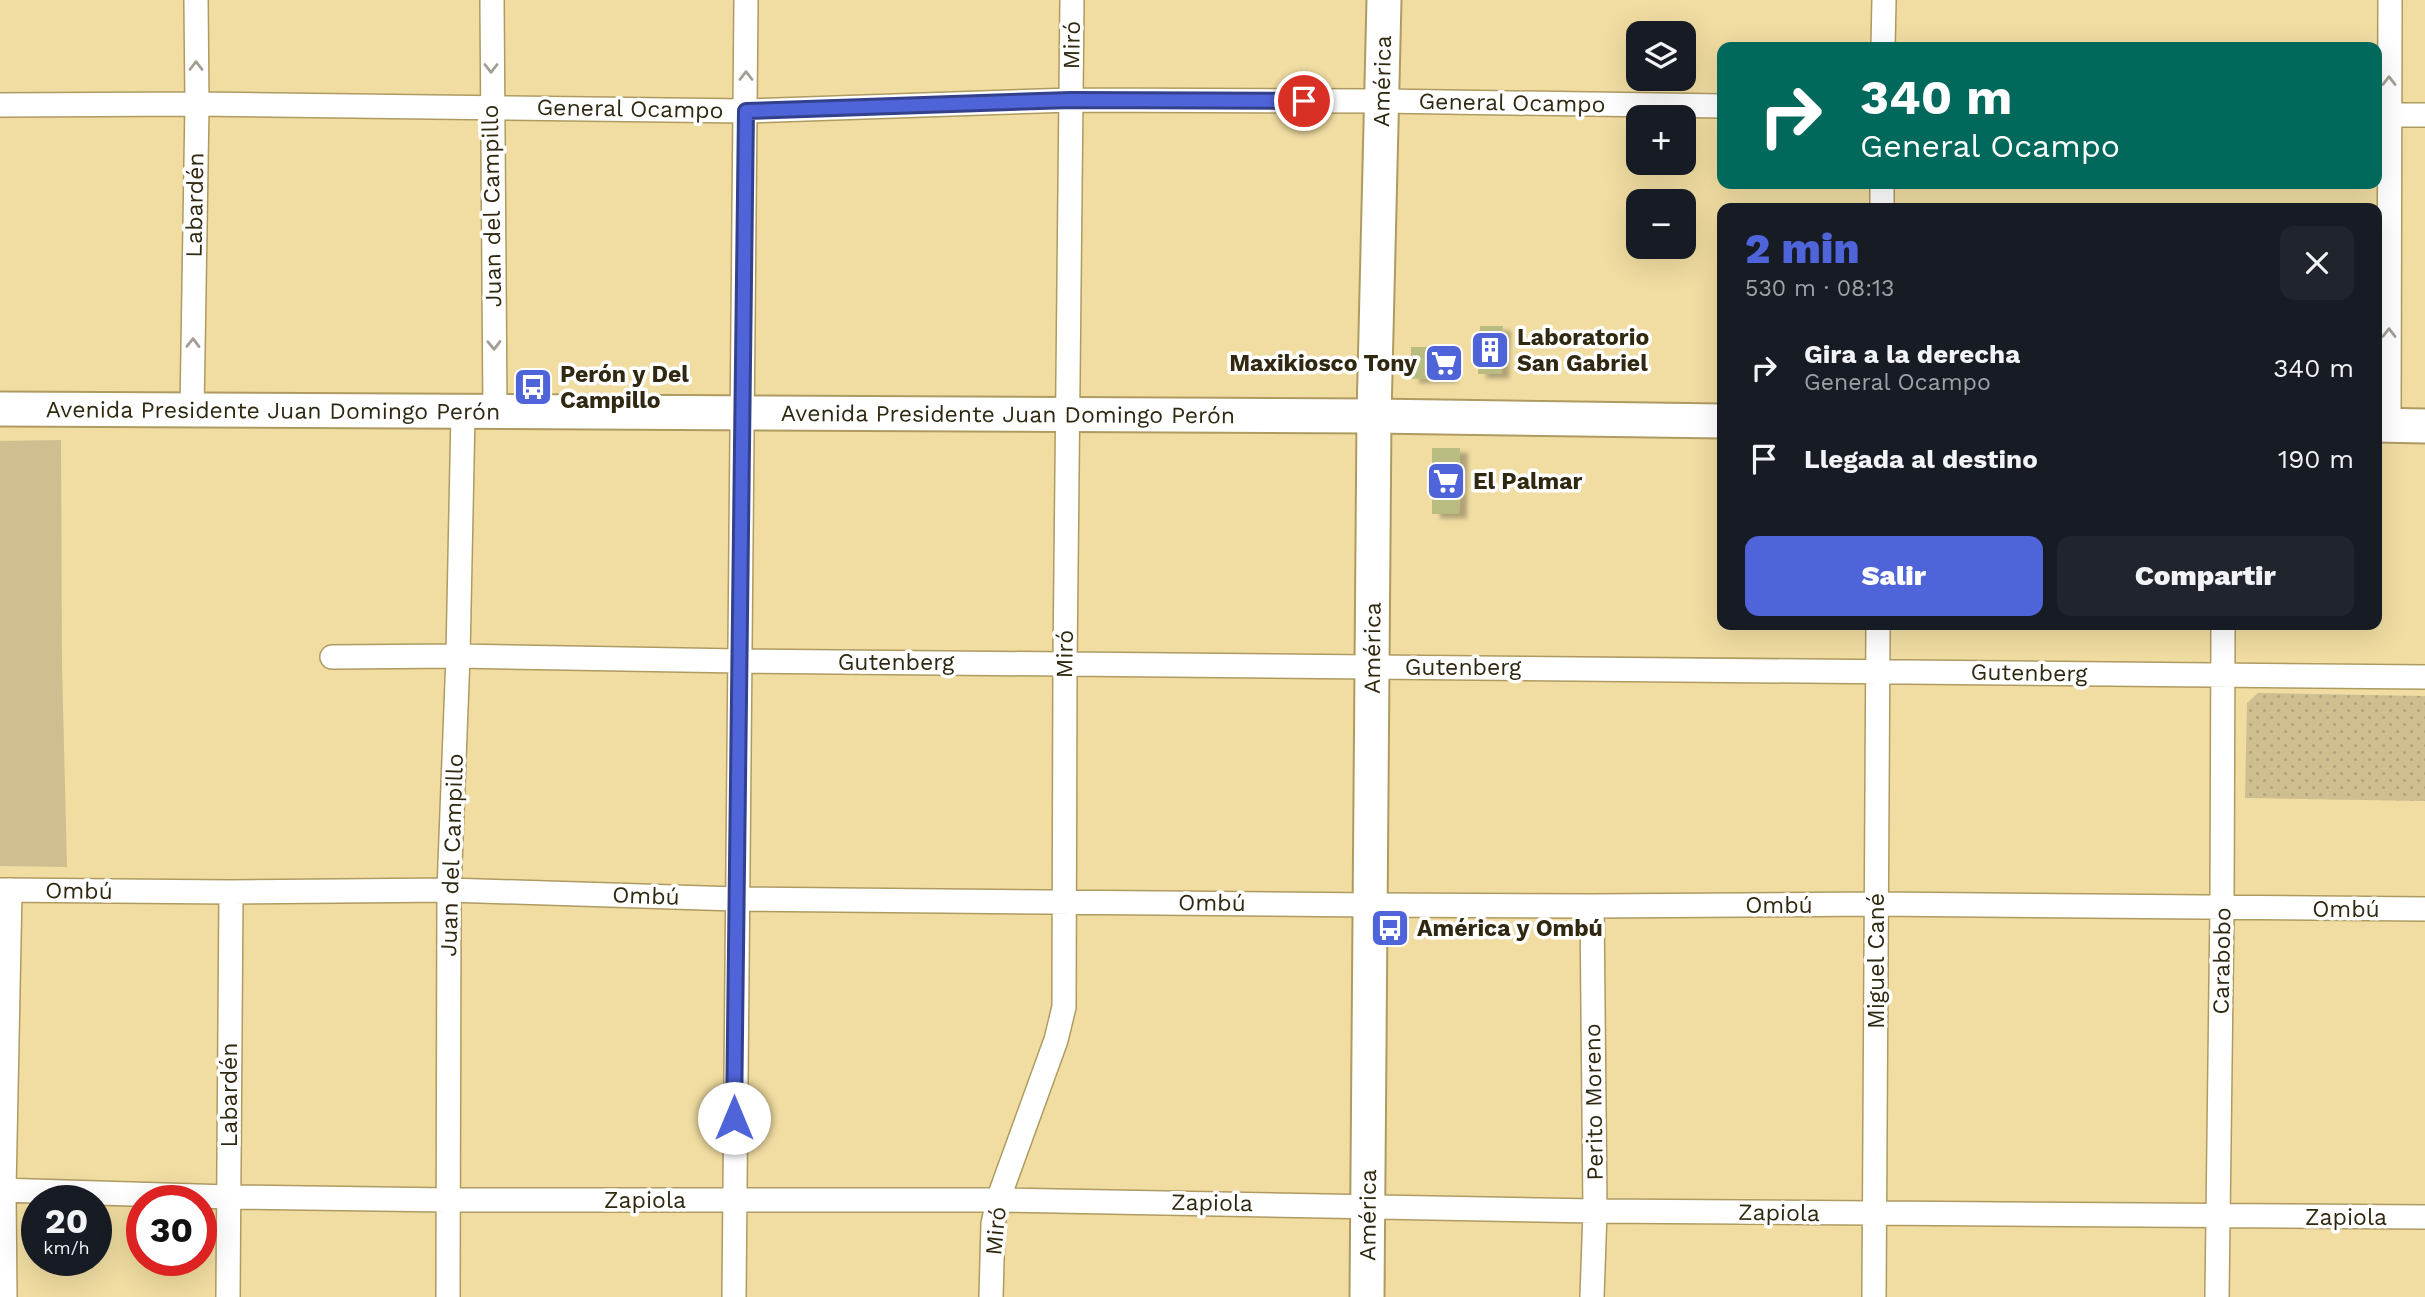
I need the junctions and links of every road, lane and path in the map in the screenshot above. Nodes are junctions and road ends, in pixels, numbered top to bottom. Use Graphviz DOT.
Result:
graph roads {
  1 [pos="196,0"];
  2 [pos="492,0"];
  3 [pos="746,0"];
  4 [pos="1072,0"];
  5 [pos="1384,0"];
  6 [pos="1884,0"];
  7 [pos="2389,0"];
  8 [pos="1883,42"];
  9 [pos="1071,100"];
  10 [pos="1381,101"];
  11 [pos="197,103"];
  12 [pos="0,105"];
  13 [pos="1717,106"];
  14 [pos="491,107"];
  15 [pos="746,111"];
  16 [pos="2383,115"];
  17 [pos="2425,116"];
  18 [pos="0,409"];
  19 [pos="192,411"];
  20 [pos="479,413"];
  21 [pos="742,414"];
  22 [pos="1069,416"];
  23 [pos="1374,416"];
  24 [pos="1717,421"];
  25 [pos="2383,425"];
  26 [pos="2425,426"];
  27 [pos="1878,630"];
  28 [pos="2223,630"];
  29 [pos="458,656"];
  30 [pos="332,657"];
  31 [pos="740,661"];
  32 [pos="1065,663"];
  33 [pos="1373,666"];
  34 [pos="1878,670"];
  35 [pos="2223,676"];
  36 [pos="2425,677"];
  37 [pos="5,890"];
  38 [pos="449,890"];
  39 [pos="231,892"];
  40 [pos="736,899"];
  41 [pos="1065,902"];
  42 [pos="1876,904"];
  43 [pos="1371,905"];
  44 [pos="1592,906"];
  45 [pos="2222,908"];
  46 [pos="2425,909"];
  47 [pos="2,1190"];
  48 [pos="229,1197"];
  49 [pos="448,1200"];
  50 [pos="734,1200"];
  51 [pos="998,1200"];
  52 [pos="1368,1205"];
  53 [pos="1595,1211"];
  54 [pos="1875,1214"];
  55 [pos="2218,1216"];
  56 [pos="2425,1217"];
  57 [pos="5,1297"];
  58 [pos="228,1297"];
  59 [pos="448,1297"];
  60 [pos="734,1297"];
  61 [pos="991,1297"];
  62 [pos="1367,1297"];
  63 [pos="1592,1297"];
  64 [pos="1874,1297"];
  65 [pos="2217,1297"];
  11 -- 1 [label="street, Labardén, one-way"];
  2 -- 14 [label="street, Juan del Campillo, one-way"];
  15 -- 3 [label="street, one-way"];
  4 -- 9 [label="street, Miró"];
  5 -- 10 [label="main road, América"];
  6 -- 8 [label="street"];
  16 -- 7 [label="street, one-way"];
  9 -- 10 [label="street, General Ocampo"];
  9 -- 15 [label="street, General Ocampo"];
  9 -- 22 [label="street, Miró"];
  10 -- 13 [label="street, General Ocampo"];
  10 -- 23 [label="main road, América"];
  11 -- 12 [label="street, General Ocampo"];
  11 -- 14 [label="street, General Ocampo"];
  19 -- 11 [label="street, Labardén, one-way"];
  14 -- 15 [label="street, General Ocampo"];
  14 -- 20 [label="street, Juan del Campillo, one-way"];
  15 -- 21 [label="street"];
  16 -- 17 [label="street"];
  25 -- 16 [label="street, one-way"];
  18 -- 19 [label="main road, Avenida Presidente Juan Domingo Perón"];
  19 -- 20 [label="main road, Avenida Presidente Juan Domingo Perón"];
  20 -- 21 [label="main road, Avenida Presidente Juan Domingo Perón"];
  20 -- 29 [label="street, Juan del Campillo"];
  21 -- 22 [label="main road, Avenida Presidente Juan Domingo Perón"];
  21 -- 31 [label="street"];
  22 -- 23 [label="main road, Avenida Presidente Juan Domingo Perón"];
  22 -- 32 [label="street, Miró"];
  23 -- 24 [label="main road, Avenida Presidente Juan Domingo Perón"];
  23 -- 33 [label="main road, América"];
  25 -- 26 [label="main road"];
  27 -- 34 [label="street, Miguel Cané"];
  28 -- 35 [label="street, Carabobo"];
  29 -- 30 [label="street, Gutenberg"];
  29 -- 31 [label="street, Gutenberg"];
  29 -- 38 [label="street, Juan del Campillo"];
  31 -- 32 [label="street, Gutenberg"];
  31 -- 40 [label="street"];
  32 -- 33 [label="street, Gutenberg"];
  32 -- 41 [label="street, Miró"];
  33 -- 34 [label="street, Gutenberg"];
  33 -- 43 [label="main road, América"];
  34 -- 35 [label="street, Gutenberg"];
  34 -- 42 [label="street, Miguel Cané"];
  35 -- 36 [label="street, Gutenberg"];
  35 -- 45 [label="street, Carabobo"];
  37 -- 39 [label="street, Ombú"];
  37 -- 47 [label="street"];
  38 -- 39 [label="street, Ombú"];
  38 -- 40 [label="street, Ombú"];
  38 -- 49 [label="street, Juan del Campillo"];
  39 -- 48 [label="street, Labardén"];
  40 -- 41 [label="street, Ombú"];
  40 -- 50 [label="street"];
  41 -- 43 [label="street, Ombú"];
  41 -- 51 [label="street, Miró"];
  42 -- 44 [label="street, Ombú"];
  42 -- 45 [label="street, Ombú"];
  42 -- 54 [label="street, Miguel Cané"];
  43 -- 44 [label="street, Ombú"];
  43 -- 52 [label="main road, América"];
  44 -- 53 [label="street, Perito Moreno"];
  45 -- 46 [label="street, Ombú"];
  45 -- 55 [label="street, Carabobo"];
  47 -- 48 [label="street, Zapiola"];
  47 -- 57 [label="street"];
  48 -- 49 [label="street, Zapiola"];
  48 -- 58 [label="street, Labardén"];
  49 -- 50 [label="street, Zapiola"];
  49 -- 59 [label="street, Juan del Campillo"];
  50 -- 51 [label="street, Zapiola"];
  50 -- 60 [label="street"];
  51 -- 52 [label="street, Zapiola"];
  51 -- 61 [label="street, Miró"];
  52 -- 53 [label="street, Zapiola"];
  52 -- 62 [label="main road, América"];
  53 -- 54 [label="street, Zapiola"];
  53 -- 63 [label="street, Perito Moreno"];
  54 -- 55 [label="street, Zapiola"];
  54 -- 64 [label="street, Miguel Cané"];
  55 -- 56 [label="street, Zapiola"];
  55 -- 65 [label="street, Carabobo"];
}
